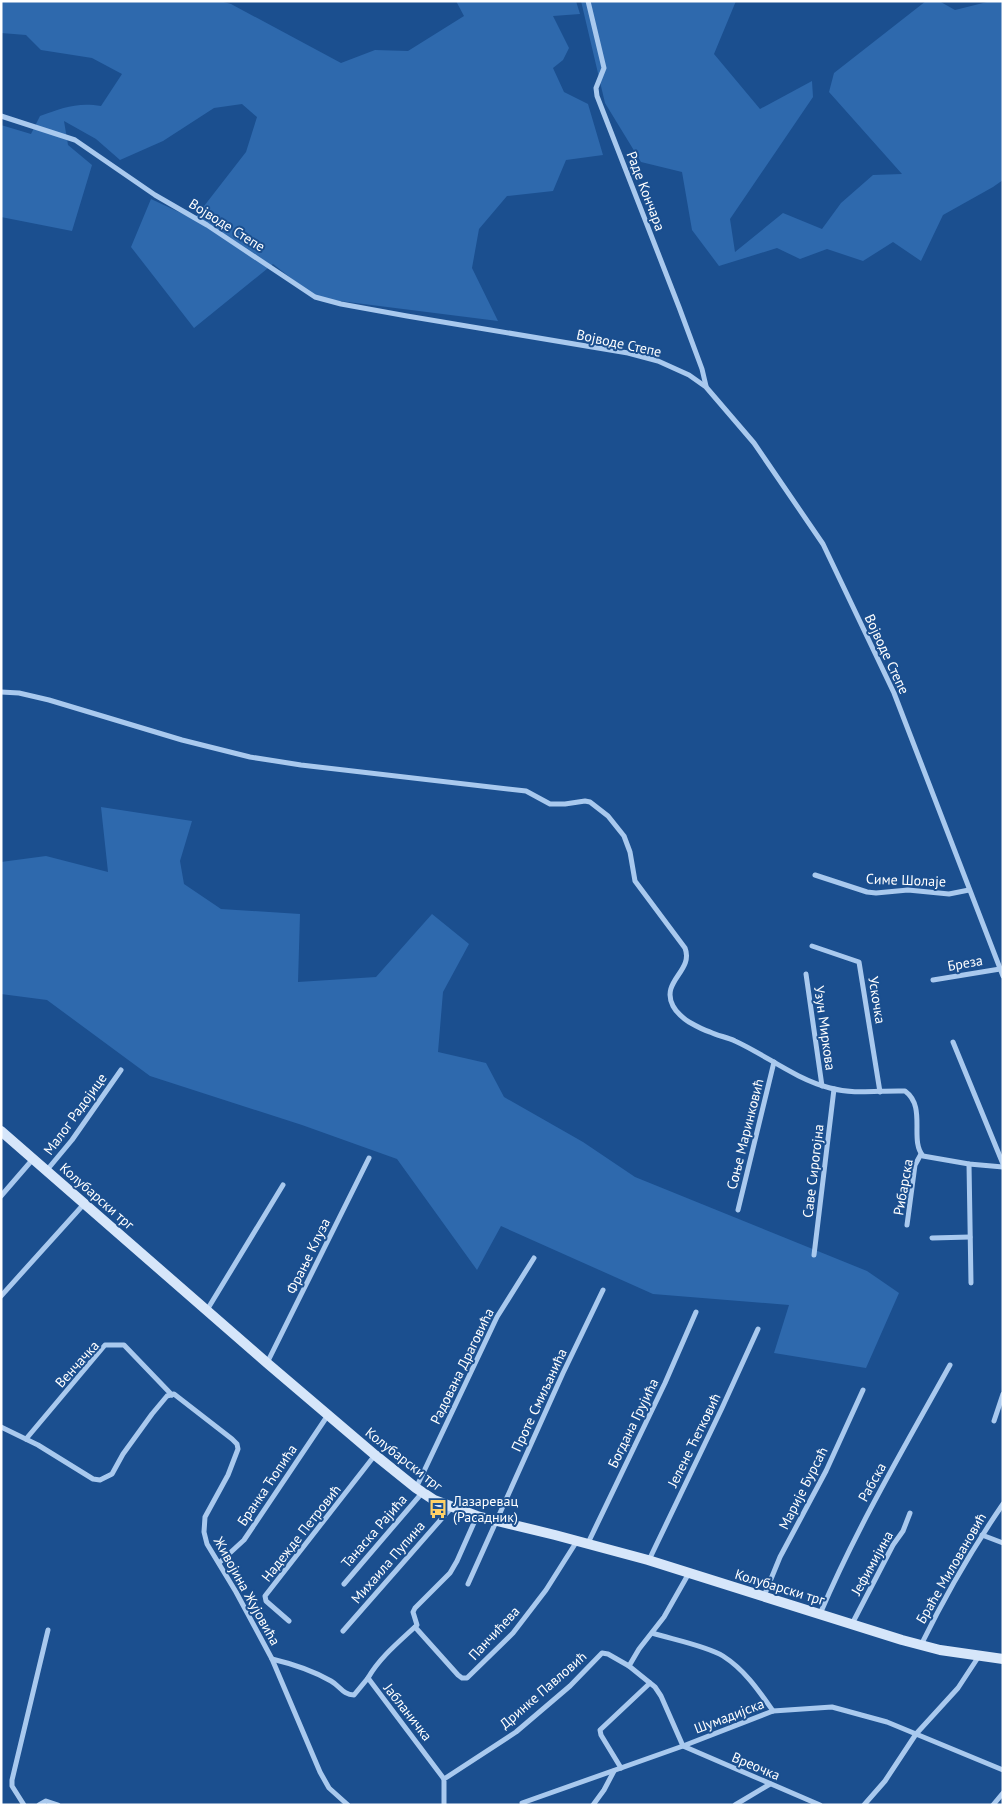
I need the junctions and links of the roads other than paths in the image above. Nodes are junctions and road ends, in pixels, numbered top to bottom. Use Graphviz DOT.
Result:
graph roads {
  1 [pos="588,1"];
  2 [pos="1,116"];
  3 [pos="706,387"];
  4 [pos="1,692"];
  5 [pos="815,875"];
  6 [pos="969,890"];
  7 [pos="812,946"];
  8 [pos="1000,969"];
  9 [pos="806,974"];
  10 [pos="1003,976"];
  11 [pos="934,980"];
  12 [pos="953,1042"];
  13 [pos="774,1062"];
  14 [pos="121,1070"];
  15 [pos="822,1086"];
  16 [pos="834,1089"];
  17 [pos="880,1092"];
  18 [pos="1,1130"];
  19 [pos="921,1154"];
  20 [pos="34,1158"];
  21 [pos="369,1158"];
  22 [pos="969,1164"];
  23 [pos="1003,1166"];
  24 [pos="47,1170"];
  25 [pos="283,1185"];
  26 [pos="1,1196"];
  27 [pos="84,1203"];
  28 [pos="738,1210"];
  29 [pos="907,1225"];
  30 [pos="970,1237"];
  31 [pos="932,1238"];
  32 [pos="814,1254"];
  33 [pos="534,1258"];
  34 [pos="971,1283"];
  35 [pos="603,1290"];
  36 [pos="1,1296"];
  37 [pos="207,1310"];
  38 [pos="696,1312"];
  39 [pos="758,1329"];
  40 [pos="267,1363"];
  41 [pos="950,1365"];
  42 [pos="863,1390"];
  43 [pos="1003,1394"];
  44 [pos="172,1395"];
  45 [pos="328,1415"];
  46 [pos="994,1421"];
  47 [pos="1,1427"];
  48 [pos="26,1439"];
  49 [pos="375,1455"];
  50 [pos="419,1490"];
  51 [pos="1003,1504"];
  52 [pos="451,1508"];
  53 [pos="910,1514"];
  54 [pos="476,1516"];
  55 [pos="498,1521"];
  56 [pos="982,1535"];
  57 [pos="577,1541"];
  58 [pos="588,1543"];
  59 [pos="1003,1543"];
  60 [pos="648,1560"];
  61 [pos="219,1564"];
  62 [pos="689,1573"];
  63 [pos="344,1584"];
  64 [pos="468,1584"];
  65 [pos="764,1596"];
  66 [pos="820,1614"];
  67 [pos="288,1622"];
  68 [pos="852,1624"];
  69 [pos="415,1627"];
  70 [pos="48,1630"];
  71 [pos="343,1631"];
  72 [pos="652,1633"];
  73 [pos="921,1645"];
  74 [pos="979,1656"];
  75 [pos="272,1659"];
  76 [pos="1003,1659"];
  77 [pos="629,1666"];
  78 [pos="368,1678"];
  79 [pos="650,1683"];
  80 [pos="773,1711"];
  81 [pos="916,1734"];
  82 [pos="683,1746"];
  83 [pos="621,1768"];
  84 [pos="1003,1770"];
  85 [pos="614,1771"];
  86 [pos="444,1779"];
  87 [pos="770,1784"];
  88 [pos="1003,1794"];
  89 [pos="522,1803"];
  90 [pos="24,1805"];
  91 [pos="40,1805"];
  92 [pos="58,1805"];
  93 [pos="348,1805"];
  94 [pos="444,1805"];
  95 [pos="593,1805"];
  96 [pos="735,1805"];
  97 [pos="820,1805"];
  98 [pos="864,1805"];
  99 [pos="993,1805"];
  1 -- 3 [label="street, Раде Кончара"];
  2 -- 3 [label="street, Војводе Степе"];
  3 -- 6 [label="street, Војводе Степе"];
  4 -- 13 [label="street"];
  5 -- 6 [label="street, Симе Шолаје"];
  6 -- 8 [label="street, Војводе Степе"];
  7 -- 17 [label="street, Ускочка"];
  8 -- 10 [label="street, Војводе Степе"];
  8 -- 11 [label="street, Бреза"];
  9 -- 15 [label="street, Узун Миркова"];
  12 -- 23 [label="street"];
  13 -- 15 [label="street"];
  13 -- 28 [label="street, Соње Маринковић"];
  14 -- 24 [label="street, Малог Радојице"];
  15 -- 16 [label="street"];
  16 -- 17 [label="street"];
  16 -- 32 [label="street, Саве Сирогојна"];
  17 -- 19 [label="street"];
  18 -- 20 [label="street, Колубарски трг"];
  19 -- 22 [label="street"];
  19 -- 29 [label="street, Рибарска"];
  20 -- 24 [label="street, Колубарски трг"];
  20 -- 26 [label="street"];
  21 -- 40 [label="street, Фрање Клуза"];
  22 -- 23 [label="street"];
  22 -- 30 [label="street"];
  24 -- 27 [label="street, Колубарски трг"];
  25 -- 37 [label="street"];
  27 -- 36 [label="street"];
  27 -- 37 [label="street, Колубарски трг"];
  30 -- 31 [label="street"];
  30 -- 34 [label="street"];
  33 -- 50 [label="street, Радована Драговића"];
  35 -- 55 [label="street, Проте Смиљанића"];
  37 -- 40 [label="street, Колубарски трг"];
  38 -- 58 [label="street, Богдана Грујића"];
  39 -- 60 [label="street, Јелене Ћетковић"];
  40 -- 45 [label="street, Колубарски трг"];
  41 -- 66 [label="street, Рабска"];
  42 -- 65 [label="street, Марије Бурсаћ"];
  43 -- 46 [label="street"];
  44 -- 48 [label="street"];
  44 -- 48 [label="street, Венчачка"];
  44 -- 61 [label="street, Живојина Жујовића"];
  45 -- 49 [label="street, Колубарски трг"];
  45 -- 61 [label="street, Бранка Ћопића"];
  47 -- 48 [label="street"];
  49 -- 50 [label="street, Колубарски трг"];
  49 -- 67 [label="street, Надежде Петровић"];
  50 -- 52 [label="street, Колубарски трг"];
  50 -- 63 [label="street, Танаска Рајића"];
  51 -- 56 [label="street, Браће Миловановић"];
  52 -- 54 [label="street, Колубарски трг"];
  52 -- 71 [label="street, Михаила Пупина"];
  53 -- 68 [label="street, Јефимијина"];
  54 -- 55 [label="street, Колубарски трг"];
  54 -- 69 [label="street"];
  55 -- 57 [label="street, Колубарски трг"];
  55 -- 64 [label="street, Проте Смиљанића"];
  56 -- 59 [label="street"];
  56 -- 73 [label="street, Браће Миловановић"];
  57 -- 58 [label="street, Колубарски трг"];
  57 -- 69 [label="street, Панчићева"];
  58 -- 60 [label="street, Колубарски трг"];
  60 -- 62 [label="street, Колубарски трг"];
  61 -- 75 [label="street, Живојина Жујовића"];
  62 -- 65 [label="street, Колубарски трг"];
  62 -- 72 [label="street"];
  65 -- 66 [label="street, Колубарски трг"];
  66 -- 68 [label="street, Колубарски трг"];
  68 -- 73 [label="street, Колубарски трг"];
  69 -- 78 [label="street"];
  70 -- 90 [label="street"];
  72 -- 77 [label="street"];
  72 -- 80 [label="street"];
  73 -- 74 [label="street, Колубарски трг"];
  74 -- 76 [label="street, Колубарски трг"];
  74 -- 81 [label="street"];
  75 -- 78 [label="street, Јабланичка"];
  75 -- 93 [label="street, Живојина Жујовића"];
  77 -- 79 [label="street, Дринке Павловић"];
  77 -- 86 [label="street, Дринке Павловић"];
  78 -- 86 [label="street, Јабланичка"];
  79 -- 82 [label="street, Дринке Павловић"];
  79 -- 83 [label="street"];
  80 -- 81 [label="street, Шумадијска"];
  80 -- 82 [label="street, Шумадијска"];
  81 -- 84 [label="street, Шумадијска"];
  81 -- 98 [label="street"];
  82 -- 83 [label="street, Шумадијска"];
  82 -- 87 [label="street, Вреочка"];
  83 -- 85 [label="street, Шумадијска"];
  85 -- 89 [label="street, Шумадијска"];
  85 -- 95 [label="street"];
  86 -- 94 [label="street"];
  87 -- 96 [label="street"];
  87 -- 97 [label="street, Вреочка"];
  88 -- 99 [label="street"];
  91 -- 92 [label="street"];
}
